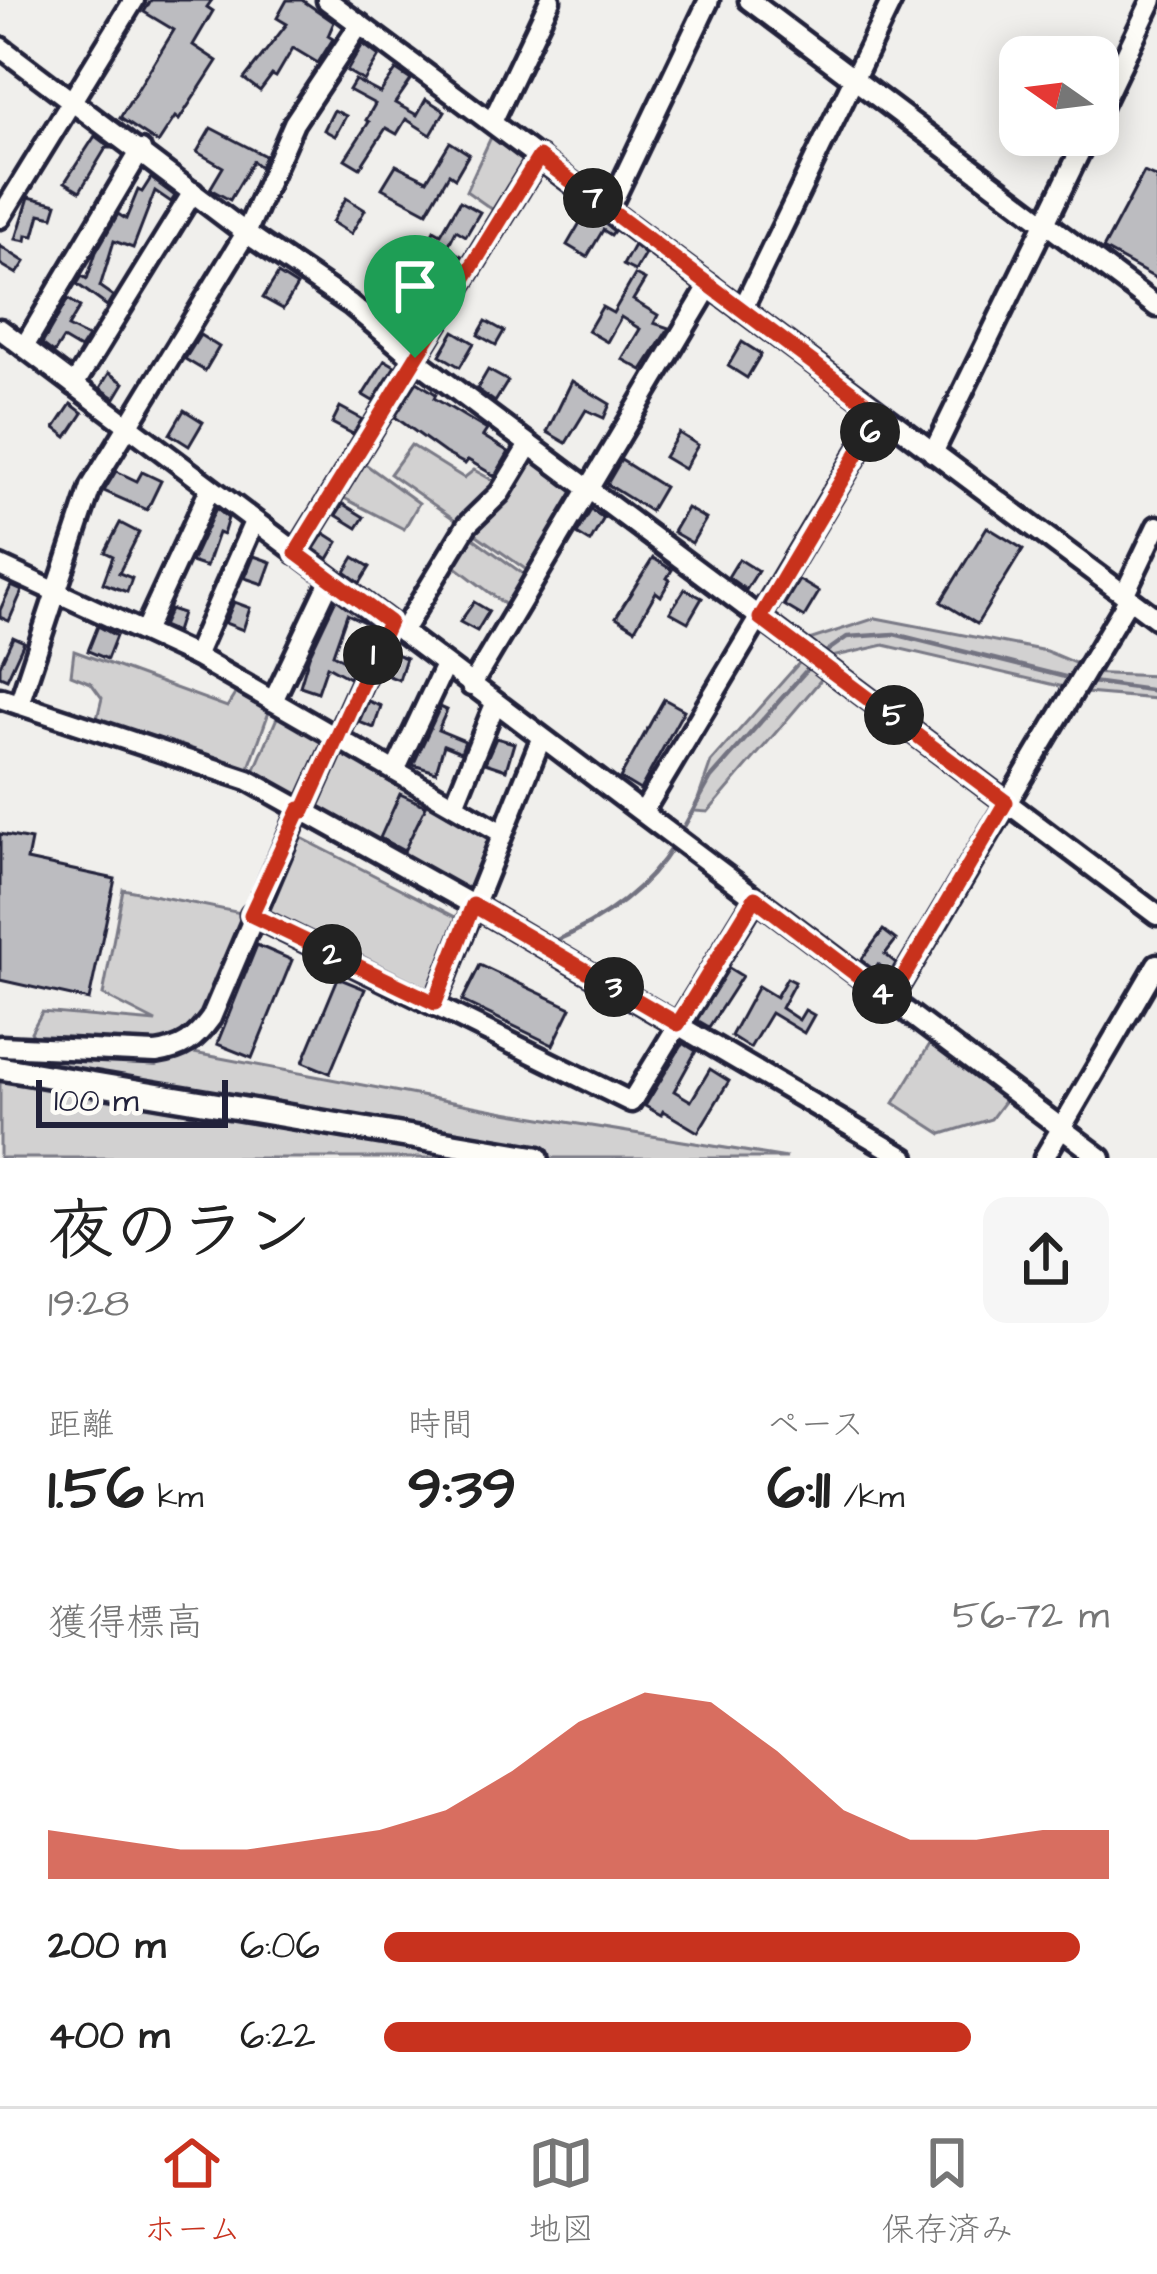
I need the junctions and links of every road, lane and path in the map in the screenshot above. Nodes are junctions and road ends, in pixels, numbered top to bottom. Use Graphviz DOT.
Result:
graph roads {
  1 [pos="134,0"];
  2 [pos="327,0"];
  3 [pos="550,0"];
  4 [pos="709,0"];
  5 [pos="749,0"];
  6 [pos="892,0"];
  7 [pos="1154,1"];
  8 [pos="354,13"];
  9 [pos="0,47"];
  10 [pos="1119,71"];
  11 [pos="854,79"];
  12 [pos="71,101"];
  13 [pos="492,122"];
  14 [pos="140,150"];
  15 [pos="1078,156"];
  16 [pos="539,157"];
  17 [pos="193,192"];
  18 [pos="609,209"];
  19 [pos="0,218"];
  20 [pos="1045,224"];
  21 [pos="246,232"];
  22 [pos="710,285"];
  23 [pos="1157,307"];
  24 [pos="742,310"];
  25 [pos="0,329"];
  26 [pos="24,346"];
  27 [pos="415,358"];
  28 [pos="74,386"];
  29 [pos="881,414"];
  30 [pos="128,426"];
  31 [pos="529,445"];
  32 [pos="933,453"];
  33 [pos="210,489"];
  34 [pos="589,489"];
  35 [pos="254,522"];
  36 [pos="1157,526"];
  37 [pos="296,553"];
  38 [pos="0,566"];
  39 [pos="331,579"];
  40 [pos="55,591"];
  41 [pos="1127,596"];
  42 [pos="760,618"];
  43 [pos="1157,619"];
  44 [pos="395,627"];
  45 [pos="143,632"];
  46 [pos="195,656"];
  47 [pos="445,664"];
  48 [pos="471,686"];
  49 [pos="10,701"];
  50 [pos="273,701"];
  51 [pos="496,704"];
  52 [pos="334,736"];
  53 [pos="541,739"];
  54 [pos="395,771"];
  55 [pos="1006,802"];
  56 [pos="454,806"];
  57 [pos="302,810"];
  58 [pos="643,812"];
  59 [pos="502,833"];
  60 [pos="755,898"];
  61 [pos="473,905"];
  62 [pos="251,915"];
  63 [pos="1157,915"];
  64 [pos="1157,964"];
  65 [pos="890,1000"];
  66 [pos="435,1003"];
  67 [pos="678,1024"];
  68 [pos="0,1046"];
  69 [pos="0,1069"];
  70 [pos="1061,1128"];
  71 [pos="536,1158"];
  72 [pos="905,1158"];
  73 [pos="1045,1158"];
  74 [pos="1101,1158"];
  1 -- 12 [label="street"];
  2 -- 8 [label="street"];
  3 -- 13 [label="street"];
  4 -- 18 [label="street"];
  5 -- 11 [label="street"];
  6 -- 11 [label="street"];
  7 -- 10 [label="street"];
  8 -- 13 [label="street"];
  8 -- 21 [label="street"];
  9 -- 12 [label="street"];
  11 -- 20 [label="street"];
  11 -- 24 [label="street"];
  12 -- 14 [label="street"];
  12 -- 19 [label="street"];
  13 -- 16 [label="street"];
  14 -- 17 [label="street"];
  14 -- 26 [label="street"];
  15 -- 20 [label="street"];
  16 -- 18 [label="street"];
  16 -- 27 [label="street"];
  17 -- 21 [label="street"];
  17 -- 28 [label="street"];
  18 -- 22 [label="street"];
  20 -- 23 [label="street"];
  20 -- 32 [label="street"];
  21 -- 27 [label="street"];
  21 -- 30 [label="street"];
  22 -- 24 [label="street"];
  22 -- 34 [label="street"];
  24 -- 29 [label="street"];
  25 -- 26 [label="street"];
  26 -- 28 [label="street"];
  27 -- 31 [label="street"];
  27 -- 37 [label="street"];
  28 -- 30 [label="street"];
  29 -- 32 [label="street"];
  29 -- 42 [label="street"];
  30 -- 33 [label="street"];
  30 -- 40 [label="street"];
  31 -- 34 [label="street"];
  31 -- 44 [label="street"];
  32 -- 41 [label="street"];
  33 -- 35 [label="street"];
  33 -- 45 [label="street"];
  34 -- 42 [label="street"];
  34 -- 48 [label="street"];
  35 -- 37 [label="street"];
  35 -- 46 [label="street"];
  36 -- 41 [label="street"];
  37 -- 39 [label="street"];
  38 -- 40 [label="street"];
  39 -- 44 [label="street"];
  39 -- 50 [label="street"];
  40 -- 45 [label="street"];
  40 -- 49 [label="street"];
  41 -- 43 [label="street"];
  41 -- 55 [label="street"];
  42 -- 55 [label="street"];
  42 -- 58 [label="street"];
  44 -- 47 [label="street"];
  44 -- 52 [label="street"];
  45 -- 46 [label="street"];
  46 -- 50 [label="street"];
  47 -- 48 [label="street"];
  47 -- 54 [label="street"];
  48 -- 51 [label="street"];
  49 -- 57 [label="street"];
  50 -- 52 [label="street"];
  51 -- 53 [label="street"];
  51 -- 56 [label="street"];
  52 -- 54 [label="street"];
  52 -- 57 [label="street"];
  53 -- 58 [label="street"];
  53 -- 59 [label="street"];
  54 -- 56 [label="street"];
  55 -- 63 [label="street"];
  55 -- 65 [label="street"];
  56 -- 59 [label="street"];
  57 -- 61 [label="street"];
  57 -- 62 [label="street"];
  58 -- 60 [label="street"];
  59 -- 61 [label="street"];
  60 -- 65 [label="street"];
  60 -- 67 [label="street"];
  61 -- 66 [label="street"];
  61 -- 67 [label="street"];
  62 -- 66 [label="street"];
  62 -- 68 [label="street"];
  64 -- 70 [label="street"];
  65 -- 70 [label="street"];
  66 -- 67 [label="street"];
  67 -- 72 [label="street"];
  69 -- 71 [label="main road"];
  70 -- 73 [label="street"];
  70 -- 74 [label="street"];
}
